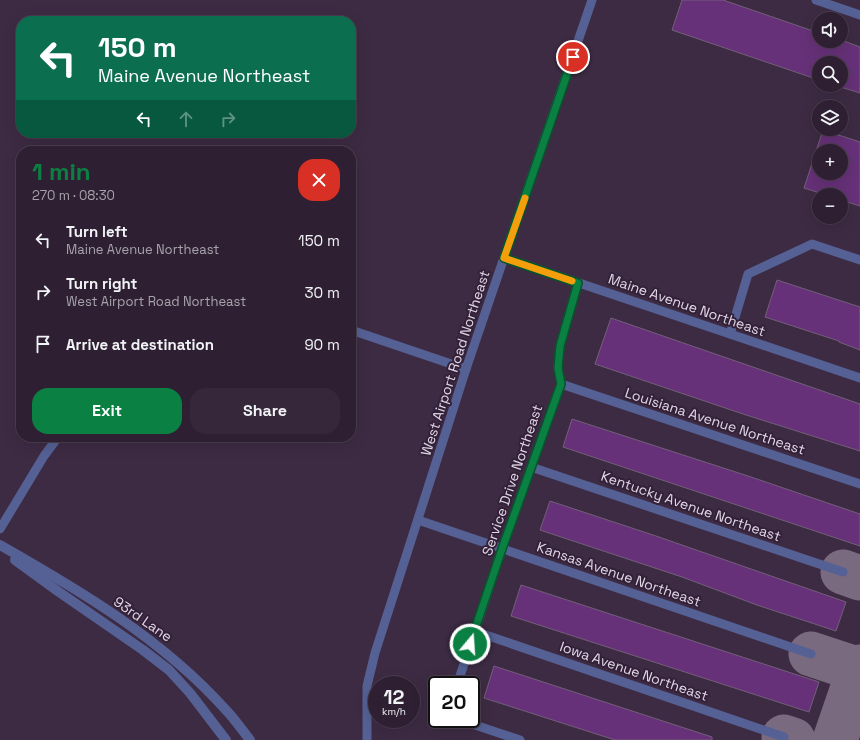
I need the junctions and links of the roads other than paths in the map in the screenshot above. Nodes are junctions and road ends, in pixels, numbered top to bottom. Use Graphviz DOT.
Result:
graph roads {
  1 [pos="592,0"];
  2 [pos="816,0"];
  3 [pos="860,15"];
  4 [pos="504,258"];
  5 [pos="860,260"];
  6 [pos="578,283"];
  7 [pos="356,332"];
  8 [pos="730,334"];
  9 [pos="466,369"];
  10 [pos="860,378"];
  11 [pos="561,384"];
  12 [pos="54,442"];
  13 [pos="531,467"];
  14 [pos="860,484"];
  15 [pos="418,520"];
  16 [pos="0,529"];
  17 [pos="0,546"];
  18 [pos="502,549"];
  19 [pos="843,572"];
  20 [pos="474,631"];
  21 [pos="811,654"];
  22 [pos="460,676"];
  23 [pos="480,727"];
  24 [pos="784,737"];
  25 [pos="226,740"];
  26 [pos="250,740"];
  27 [pos="367,740"];
  28 [pos="520,740"];
  1 -- 4 [label="lane, West Airport Road Northeast"];
  2 -- 3 [label="lane"];
  4 -- 6 [label="lane, Maine Avenue Northeast"];
  4 -- 9 [label="lane, West Airport Road Northeast"];
  5 -- 8 [label="lane"];
  6 -- 8 [label="lane, Maine Avenue Northeast"];
  6 -- 11 [label="lane, Service Drive Northeast"];
  7 -- 9 [label="lane"];
  8 -- 10 [label="lane, Maine Avenue Northeast"];
  9 -- 15 [label="lane, West Airport Road Northeast"];
  11 -- 13 [label="lane, Service Drive Northeast"];
  11 -- 14 [label="lane, Louisiana Avenue Northeast"];
  12 -- 16 [label="lane"];
  13 -- 18 [label="lane, Service Drive Northeast"];
  13 -- 19 [label="lane, Kentucky Avenue Northeast"];
  15 -- 18 [label="lane, Kansas Avenue Northeast"];
  15 -- 27 [label="lane, West Airport Road Northeast"];
  17 -- 25 [label="street, 93rd Lane"];
  17 -- 26 [label="street, 93rd Lane"];
  18 -- 20 [label="lane, Service Drive Northeast"];
  18 -- 21 [label="lane, Kansas Avenue Northeast"];
  20 -- 22 [label="lane, Service Drive Northeast"];
  20 -- 24 [label="lane, Iowa Avenue Northeast"];
  23 -- 28 [label="lane"];
}
